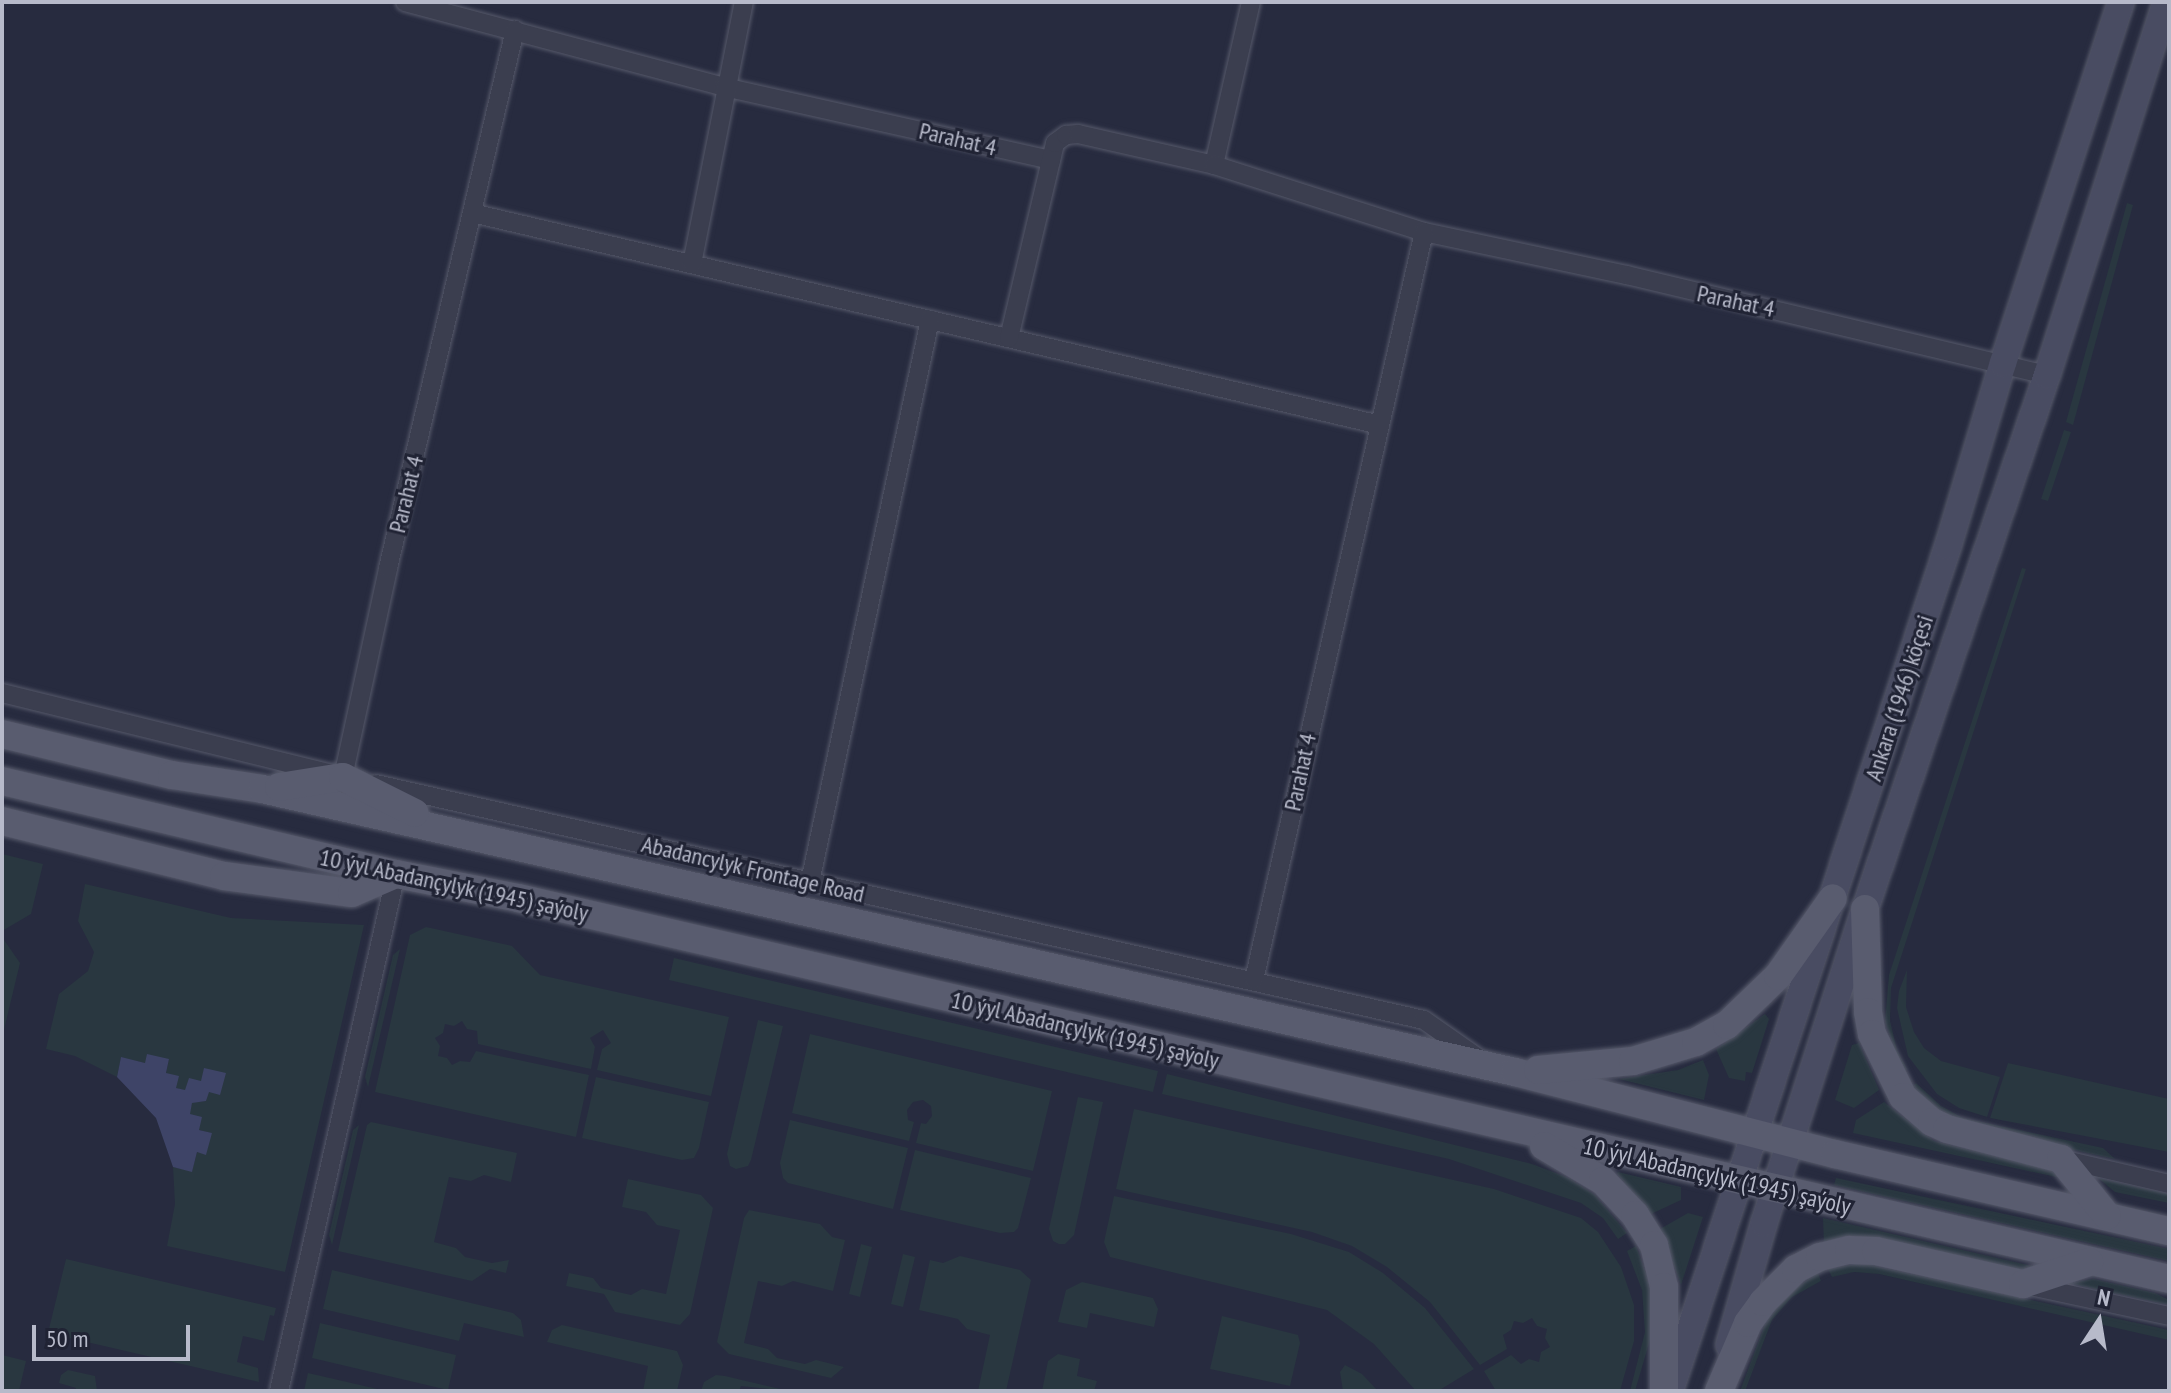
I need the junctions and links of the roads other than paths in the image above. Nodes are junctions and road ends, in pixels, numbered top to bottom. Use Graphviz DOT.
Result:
graph roads {
  1 [pos="405,2"];
  2 [pos="744,2"];
  3 [pos="1251,2"];
  4 [pos="2121,2"];
  5 [pos="2166,2"];
  6 [pos="515,30"];
  7 [pos="724,87"];
  8 [pos="1051,160"];
  9 [pos="1214,165"];
  10 [pos="472,213"];
  11 [pos="1424,232"];
  12 [pos="692,264"];
  13 [pos="930,320"];
  14 [pos="1009,338"];
  15 [pos="2003,363"];
  16 [pos="2047,375"];
  17 [pos="1380,425"];
  18 [pos="2,693"];
  19 [pos="2,734"];
  20 [pos="343,777"];
  21 [pos="2,781"];
  22 [pos="262,789"];
  23 [pos="2,821"];
  24 [pos="455,834"];
  25 [pos="396,874"];
  26 [pos="810,882"];
  27 [pos="1833,898"];
  28 [pos="1865,909"];
  29 [pos="1254,980"];
  30 [pos="1504,1070"];
  31 [pos="1515,1130"];
  32 [pos="1754,1132"];
  33 [pos="1790,1142"];
  34 [pos="2061,1159"];
  35 [pos="1739,1180"];
  36 [pos="2169,1184"];
  37 [pos="1776,1189"];
  38 [pos="2107,1216"];
  39 [pos="2167,1229"];
  40 [pos="2090,1261"];
  41 [pos="2166,1281"];
  42 [pos="2023,1284"];
  43 [pos="2169,1316"];
  44 [pos="279,1391"];
  45 [pos="1667,1391"];
  46 [pos="1718,1391"];
  1 -- 6 [label="street, Parahat 4"];
  2 -- 7 [label="street"];
  3 -- 9 [label="street"];
  4 -- 15 [label="main road, Ankara (1946) köçesi"];
  5 -- 16 [label="main road, Ankara (1946) köçesi"];
  6 -- 7 [label="street, Parahat 4"];
  6 -- 10 [label="street, Parahat 4"];
  7 -- 8 [label="street, Parahat 4"];
  7 -- 12 [label="street"];
  8 -- 9 [label="street, Parahat 4"];
  8 -- 14 [label="street"];
  9 -- 11 [label="street, Parahat 4"];
  10 -- 12 [label="street"];
  10 -- 20 [label="street, Parahat 4"];
  11 -- 15 [label="street, Parahat 4"];
  11 -- 17 [label="street, Parahat 4"];
  12 -- 13 [label="street"];
  13 -- 14 [label="street"];
  13 -- 26 [label="street"];
  14 -- 17 [label="street"];
  15 -- 16 [label="street, Parahat 4"];
  15 -- 27 [label="main road, Ankara (1946) köçesi"];
  16 -- 28 [label="main road, Ankara (1946) köçesi"];
  17 -- 29 [label="street, Parahat 4"];
  18 -- 20 [label="street, Abadancylyk Frontage Road"];
  19 -- 22 [label="main road, 10 ýyl Abadançylyk (1945) şaýoly"];
  20 -- 22 [label="main road"];
  20 -- 24 [label="main road"];
  20 -- 26 [label="street, Abadancylyk Frontage Road"];
  21 -- 25 [label="main road, 10 ýyl Abadançylyk (1945) şaýoly"];
  22 -- 24 [label="main road, 10 ýyl Abadançylyk (1945) şaýoly"];
  23 -- 25 [label="main road"];
  24 -- 30 [label="main road, 10 ýyl Abadançylyk (1945) şaýoly"];
  25 -- 31 [label="main road, 10 ýyl Abadançylyk (1945) şaýoly"];
  25 -- 44 [label="street"];
  26 -- 29 [label="street, Abadancylyk Frontage Road"];
  27 -- 30 [label="main road"];
  27 -- 32 [label="main road, Ankara (1946) köçesi"];
  28 -- 33 [label="main road, Ankara (1946) köçesi"];
  28 -- 34 [label="main road"];
  29 -- 30 [label="street, Abadancylyk Frontage Road"];
  30 -- 32 [label="main road, 10 ýyl Abadançylyk (1945) şaýoly"];
  31 -- 35 [label="main road, 10 ýyl Abadançylyk (1945) şaýoly"];
  31 -- 45 [label="main road"];
  32 -- 33 [label="main road, 10 ýyl Abadançylyk (1945) şaýoly"];
  32 -- 35 [label="main road, Ankara (1946) köçesi"];
  33 -- 37 [label="main road, Ankara (1946) köçesi"];
  33 -- 38 [label="main road, 10 ýyl Abadançylyk (1945) şaýoly"];
  34 -- 36 [label="street"];
  34 -- 38 [label="main road"];
  35 -- 37 [label="main road, 10 ýyl Abadançylyk (1945) şaýoly"];
  35 -- 45 [label="main road, Ankara (1946) köçesi"];
  37 -- 40 [label="main road, 10 ýyl Abadançylyk (1945) şaýoly"];
  37 -- 46 [label="main road, Ankara (1946) köçesi"];
  38 -- 39 [label="main road, 10 ýyl Abadançylyk (1945) şaýoly"];
  40 -- 41 [label="main road, 10 ýyl Abadançylyk (1945) şaýoly"];
  40 -- 42 [label="main road"];
  42 -- 43 [label="street"];
  42 -- 46 [label="main road"];
}
